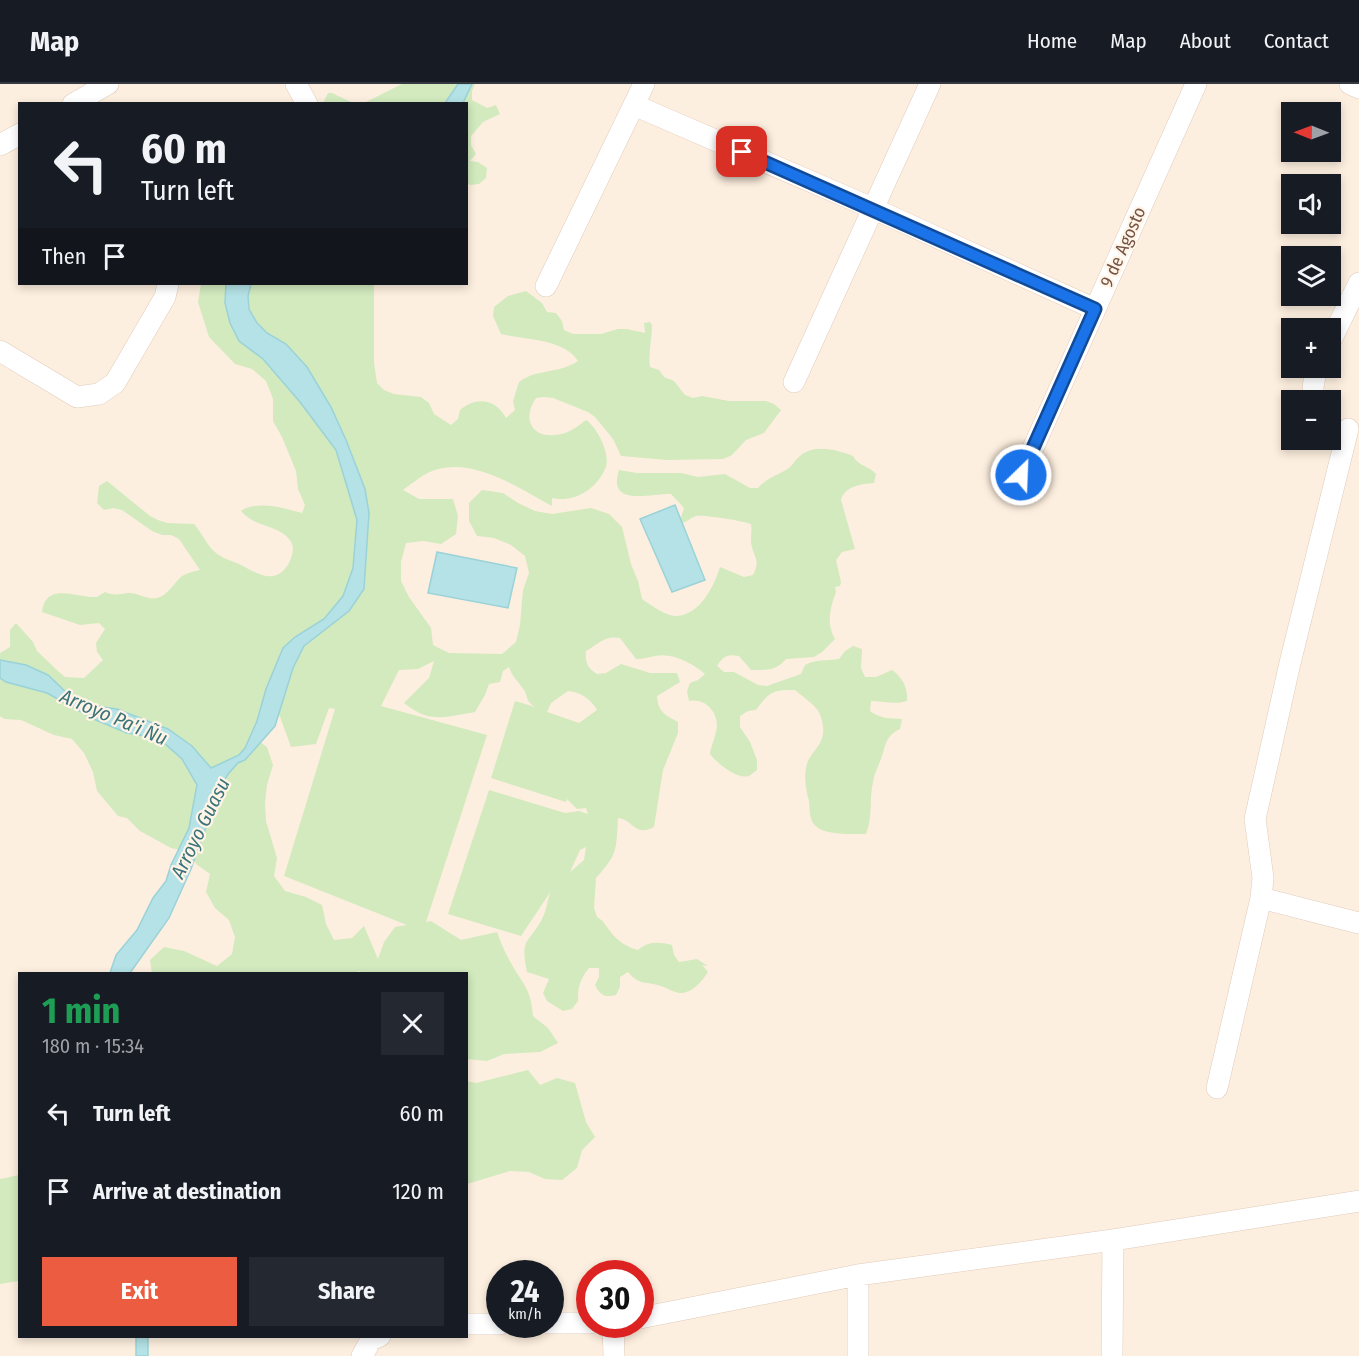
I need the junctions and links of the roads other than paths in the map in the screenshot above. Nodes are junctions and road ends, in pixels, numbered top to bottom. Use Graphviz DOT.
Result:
graph roads {
  1 [pos="108,84"];
  2 [pos="296,84"];
  3 [pos="644,84"];
  4 [pos="930,84"];
  5 [pos="1196,84"];
  6 [pos="1350,84"];
  7 [pos="1359,88"];
  8 [pos="76,102"];
  9 [pos="306,102"];
  10 [pos="634,105"];
  11 [pos="18,135"];
  12 [pos="0,146"];
  13 [pos="872,208"];
  14 [pos="1359,283"];
  15 [pos="168,285"];
  16 [pos="546,286"];
  17 [pos="1095,309"];
  18 [pos="1341,320"];
  19 [pos="0,351"];
  20 [pos="794,382"];
  21 [pos="1346,427"];
  22 [pos="1021,475"];
  23 [pos="1261,898"];
  24 [pos="1359,922"];
  25 [pos="1216,1088"];
  26 [pos="1359,1201"];
  27 [pos="1113,1240"];
  28 [pos="858,1275"];
  29 [pos="654,1315"];
  30 [pos="486,1323"];
  31 [pos="468,1324"];
  32 [pos="376,1338"];
  33 [pos="613,1338"];
  34 [pos="362,1356"];
  35 [pos="614,1356"];
  36 [pos="858,1356"];
  37 [pos="1112,1356"];
  1 -- 8 [label="street"];
  2 -- 9 [label="street"];
  3 -- 10 [label="street"];
  4 -- 13 [label="street"];
  5 -- 17 [label="street, 9 de Agosto"];
  6 -- 7 [label="street"];
  10 -- 13 [label="street"];
  10 -- 16 [label="street"];
  11 -- 12 [label="street"];
  13 -- 17 [label="street"];
  13 -- 20 [label="street"];
  14 -- 18 [label="street"];
  15 -- 19 [label="street"];
  17 -- 22 [label="street, 9 de Agosto"];
  21 -- 23 [label="street"];
  23 -- 24 [label="street"];
  23 -- 25 [label="street"];
  26 -- 27 [label="street"];
  27 -- 28 [label="street"];
  27 -- 37 [label="street"];
  28 -- 29 [label="street"];
  28 -- 36 [label="street"];
  30 -- 31 [label="street"];
  32 -- 34 [label="street"];
  33 -- 35 [label="street"];
}
